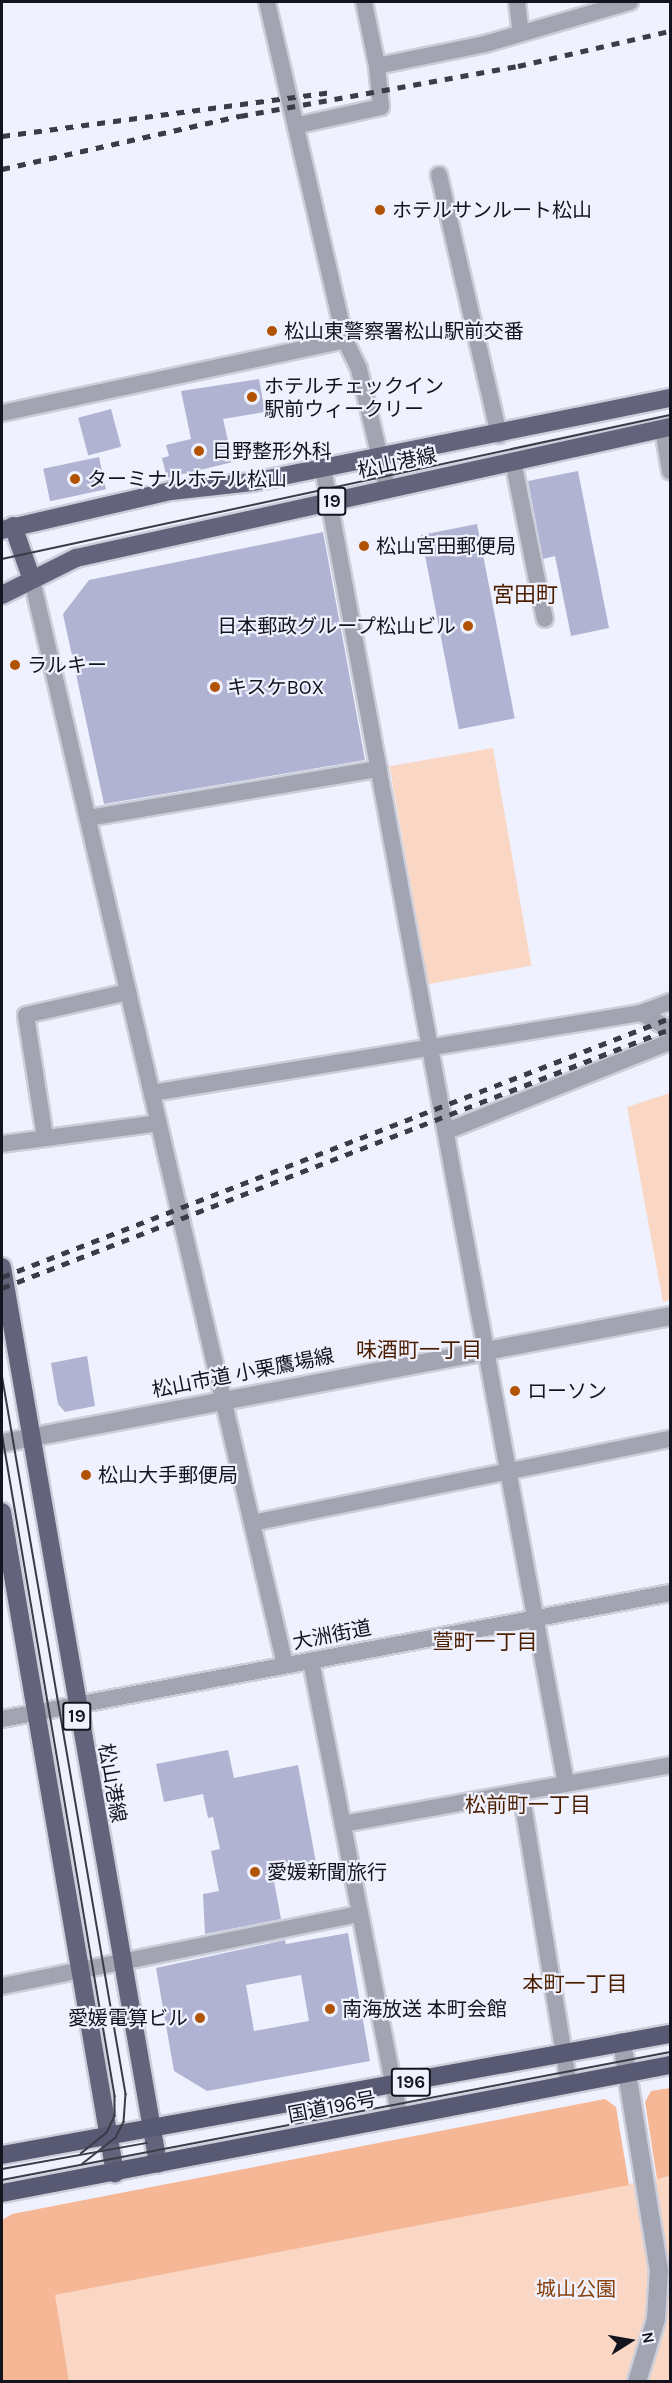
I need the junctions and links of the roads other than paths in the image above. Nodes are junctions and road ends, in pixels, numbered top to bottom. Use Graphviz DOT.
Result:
graph roads {
  1 [pos="267,2"];
  2 [pos="364,2"];
  3 [pos="517,2"];
  4 [pos="630,2"];
  5 [pos="521,33"];
  6 [pos="377,66"];
  7 [pos="299,125"];
  8 [pos="439,175"];
  9 [pos="345,340"];
  10 [pos="670,398"];
  11 [pos="2,413"];
  12 [pos="667,428"];
  13 [pos="499,435"];
  14 [pos="378,457"];
  15 [pos="513,461"];
  16 [pos="323,468"];
  17 [pos="670,471"];
  18 [pos="387,487"];
  19 [pos="331,501"];
  20 [pos="7,528"];
  21 [pos="32,580"];
  22 [pos="2,594"];
  23 [pos="545,619"];
  24 [pos="379,769"];
  25 [pos="88,818"];
  26 [pos="128,992"];
  27 [pos="670,1002"];
  28 [pos="641,1013"];
  29 [pos="670,1029"];
  30 [pos="670,1042"];
  31 [pos="431,1048"];
  32 [pos="152,1093"];
  33 [pos="159,1123"];
  34 [pos="447,1131"];
  35 [pos="45,1137"];
  36 [pos="2,1144"];
  37 [pos="2,1267"];
  38 [pos="670,1316"];
  39 [pos="488,1350"];
  40 [pos="223,1400"];
  41 [pos="31,1437"];
  42 [pos="670,1439"];
  43 [pos="2,1443"];
  44 [pos="510,1474"];
  45 [pos="2,1512"];
  46 [pos="252,1523"];
  47 [pos="670,1593"];
  48 [pos="536,1618"];
  49 [pos="310,1660"];
  50 [pos="285,1665"];
  51 [pos="75,1705"];
  52 [pos="37,1712"];
  53 [pos="2,1719"];
  54 [pos="670,1765"];
  55 [pos="566,1784"];
  56 [pos="521,1792"];
  57 [pos="343,1824"];
  58 [pos="360,1914"];
  59 [pos="122,1962"];
  60 [pos="81,1971"];
  61 [pos="2,1986"];
  62 [pos="670,2034"];
  63 [pos="622,2042"];
  64 [pos="564,2054"];
  65 [pos="670,2065"];
  66 [pos="628,2073"];
  67 [pos="570,2084"];
  68 [pos="395,2085"];
  69 [pos="400,2117"];
  70 [pos="152,2127"];
  71 [pos="109,2135"];
  72 [pos="2,2155"];
  73 [pos="158,2164"];
  74 [pos="115,2173"];
  75 [pos="2,2193"];
  76 [pos="637,2382"];
  1 -- 7 [label="street"];
  2 -- 6 [label="street"];
  3 -- 5 [label="street"];
  4 -- 5 [label="street"];
  5 -- 6 [label="street"];
  6 -- 7 [label="street"];
  7 -- 9 [label="street"];
  8 -- 13 [label="street"];
  9 -- 11 [label="street"];
  9 -- 14 [label="street"];
  10 -- 13 [label="main road, 松山港線 / 19"];
  12 -- 15 [label="main road, 松山港線 / 19"];
  12 -- 17 [label="street"];
  13 -- 14 [label="main road, 松山港線 / 19"];
  14 -- 16 [label="main road, 松山港線 / 19"];
  14 -- 18 [label="street"];
  15 -- 18 [label="main road, 松山港線 / 19"];
  15 -- 23 [label="street"];
  16 -- 19 [label="street"];
  16 -- 20 [label="main road, 松山港線 / 19"];
  18 -- 19 [label="main road, 松山港線 / 19"];
  19 -- 21 [label="main road, 松山港線 / 19"];
  19 -- 24 [label="street"];
  20 -- 21 [label="main road, 19"];
  21 -- 22 [label="main road, 松山港線 / 19"];
  21 -- 25 [label="street"];
  24 -- 25 [label="street"];
  24 -- 31 [label="street"];
  25 -- 26 [label="street"];
  26 -- 32 [label="street"];
  26 -- 35 [label="street"];
  27 -- 28 [label="street"];
  28 -- 29 [label="street"];
  28 -- 31 [label="street"];
  30 -- 34 [label="street"];
  31 -- 32 [label="street"];
  31 -- 34 [label="street"];
  32 -- 33 [label="street"];
  33 -- 35 [label="street"];
  33 -- 40 [label="street"];
  34 -- 39 [label="street"];
  35 -- 36 [label="street"];
  37 -- 41 [label="main road, 松山港線 / 19"];
  38 -- 39 [label="street, 松山市道 小栗鷹場線"];
  39 -- 40 [label="street, 松山市道 小栗鷹場線"];
  39 -- 44 [label="street"];
  40 -- 41 [label="street, 松山市道 小栗鷹場線"];
  40 -- 46 [label="street"];
  41 -- 43 [label="street, 松山市道 小栗鷹場線"];
  41 -- 51 [label="main road, 松山港線 / 19"];
  42 -- 44 [label="street"];
  44 -- 46 [label="street"];
  44 -- 48 [label="street"];
  45 -- 52 [label="main road, 19"];
  46 -- 50 [label="street"];
  47 -- 48 [label="street, 大洲街道"];
  48 -- 49 [label="street, 大洲街道"];
  48 -- 55 [label="street"];
  49 -- 50 [label="street, 大洲街道"];
  49 -- 57 [label="street"];
  50 -- 51 [label="street, 大洲街道"];
  51 -- 52 [label="street, 大洲街道"];
  51 -- 59 [label="main road, 松山港線 / 19"];
  52 -- 53 [label="street, 大洲街道"];
  52 -- 60 [label="main road, 19"];
  54 -- 55 [label="street"];
  55 -- 56 [label="street"];
  56 -- 57 [label="street"];
  56 -- 64 [label="street"];
  57 -- 58 [label="street"];
  58 -- 59 [label="street"];
  58 -- 68 [label="street"];
  59 -- 60 [label="street"];
  59 -- 70 [label="main road, 松山港線 / 19"];
  60 -- 61 [label="street"];
  60 -- 71 [label="main road, 19"];
  62 -- 63 [label="highway, 国道196号 / 196"];
  63 -- 64 [label="highway, 国道196号 / 196"];
  63 -- 66 [label="street"];
  64 -- 67 [label="street"];
  64 -- 68 [label="highway, 国道196号 / 196"];
  65 -- 66 [label="highway, 国道196号 / 196"];
  66 -- 67 [label="highway, 国道196号 / 196"];
  66 -- 76 [label="street"];
  67 -- 69 [label="highway, 国道196号 / 196"];
  68 -- 69 [label="street"];
  68 -- 70 [label="highway, 国道196号 / 196"];
  69 -- 73 [label="highway, 国道196号 / 196"];
  70 -- 71 [label="highway, 国道196号 / 196"];
  70 -- 73 [label="main road, 松山港線 / 19"];
  71 -- 72 [label="highway, 国道196号 / 196"];
  71 -- 74 [label="main road, 19"];
  73 -- 74 [label="highway, 国道196号 / 196"];
  74 -- 75 [label="highway, 国道196号 / 196"];
}
